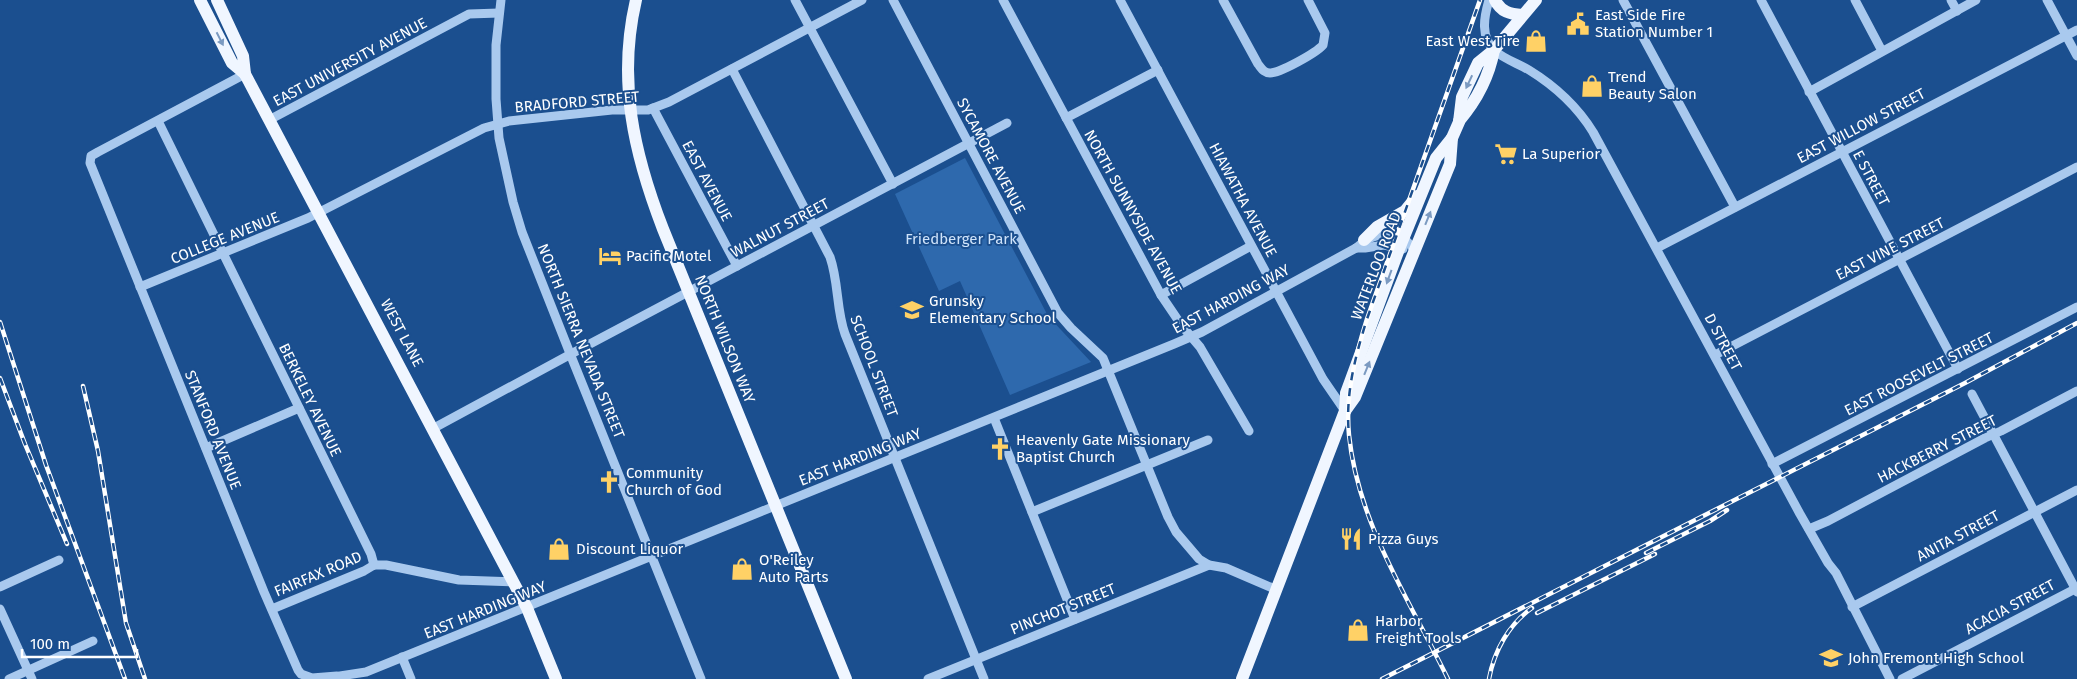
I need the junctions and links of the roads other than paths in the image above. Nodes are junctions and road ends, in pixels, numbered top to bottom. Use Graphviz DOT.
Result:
graph roads {
  1 [pos="200,0"];
  2 [pos="501,0"];
  3 [pos="636,0"];
  4 [pos="796,0"];
  5 [pos="862,0"];
  6 [pos="893,0"];
  7 [pos="1003,0"];
  8 [pos="1120,0"];
  9 [pos="1223,0"];
  10 [pos="1308,0"];
  11 [pos="1489,0"];
  12 [pos="1494,0"];
  13 [pos="1536,0"];
  14 [pos="1623,0"];
  15 [pos="1761,0"];
  16 [pos="1855,0"];
  17 [pos="1951,0"];
  18 [pos="1976,0"];
  19 [pos="2047,0"];
  20 [pos="215,1"];
  21 [pos="1956,11"];
  22 [pos="499,13"];
  23 [pos="1522,16"];
  24 [pos="808,27"];
  25 [pos="2077,30"];
  26 [pos="2066,36"];
  27 [pos="1494,50"];
  28 [pos="1882,51"];
  29 [pos="2077,56"];
  30 [pos="732,69"];
  31 [pos="1158,70"];
  32 [pos="246,74"];
  33 [pos="1810,92"];
  34 [pos="653,108"];
  35 [pos="630,110"];
  36 [pos="1066,118"];
  37 [pos="269,120"];
  38 [pos="158,121"];
  39 [pos="1008,123"];
  40 [pos="498,124"];
  41 [pos="1452,138"];
  42 [pos="969,144"];
  43 [pos="1842,152"];
  44 [pos="2077,167"];
  45 [pos="893,184"];
  46 [pos="1425,186"];
  47 [pos="1735,207"];
  48 [pos="319,213"];
  49 [pos="814,226"];
  50 [pos="1360,244"];
  51 [pos="1402,244"];
  52 [pos="1252,246"];
  53 [pos="1657,248"];
  54 [pos="1415,250"];
  55 [pos="222,253"];
  56 [pos="1899,259"];
  57 [pos="737,266"];
  58 [pos="140,287"];
  59 [pos="688,292"];
  60 [pos="1276,292"];
  61 [pos="1161,295"];
  62 [pos="2077,307"];
  63 [pos="1191,337"];
  64 [pos="571,354"];
  65 [pos="1715,355"];
  66 [pos="1958,369"];
  67 [pos="1109,371"];
  68 [pos="2077,391"];
  69 [pos="1972,394"];
  70 [pos="299,408"];
  71 [pos="1345,412"];
  72 [pos="994,418"];
  73 [pos="434,428"];
  74 [pos="1249,431"];
  75 [pos="1993,435"];
  76 [pos="1208,440"];
  77 [pos="206,448"];
  78 [pos="895,458"];
  79 [pos="1772,464"];
  80 [pos="1147,465"];
  81 [pos="2077,490"];
  82 [pos="776,507"];
  83 [pos="1032,512"];
  84 [pos="2034,512"];
  85 [pos="1809,529"];
  86 [pos="652,557"];
  87 [pos="59,560"];
  88 [pos="374,565"];
  89 [pos="1209,565"];
  90 [pos="514,582"];
  91 [pos="0,587"];
  92 [pos="1277,590"];
  93 [pos="2076,590"];
  94 [pos="1852,606"];
  95 [pos="527,608"];
  96 [pos="0,609"];
  97 [pos="272,609"];
  98 [pos="1075,619"];
  99 [pos="93,641"];
  100 [pos="402,657"];
  101 [pos="976,660"];
  102 [pos="366,672"];
  103 [pos="30,675"];
  104 [pos="336,677"];
  105 [pos="9,679"];
  106 [pos="355,679"];
  107 [pos="411,679"];
  108 [pos="556,679"];
  109 [pos="701,679"];
  110 [pos="846,679"];
  111 [pos="928,679"];
  112 [pos="984,679"];
  113 [pos="1242,679"];
  114 [pos="1890,679"];
  115 [pos="1902,679"];
  1 -- 32 [label="main road, WEST LANE, one-way"];
  2 -- 22 [label="street, NORTH SIERRA NEVADA STREET"];
  3 -- 35 [label="main road, NORTH WILSON WAY"];
  4 -- 24 [label="street"];
  5 -- 24 [label="street, BRADFORD STREET"];
  6 -- 42 [label="street, SYCAMORE AVENUE"];
  7 -- 36 [label="street, NORTH SUNNYSIDE AVENUE"];
  8 -- 31 [label="street, HIAWATHA AVENUE"];
  9 -- 10 [label="street"];
  11 -- 27 [label="street"];
  12 -- 23 [label="main road"];
  13 -- 23 [label="main road, WATERLOO ROAD"];
  14 -- 47 [label="street"];
  15 -- 33 [label="street, E STREET"];
  16 -- 28 [label="street"];
  17 -- 21 [label="street"];
  18 -- 21 [label="street"];
  19 -- 26 [label="street"];
  20 -- 32 [label="main road, WEST LANE"];
  21 -- 28 [label="street"];
  22 -- 37 [label="street, EAST UNIVERSITY AVENUE"];
  22 -- 40 [label="street, NORTH SIERRA NEVADA STREET"];
  23 -- 27 [label="main road, WATERLOO ROAD"];
  24 -- 30 [label="street, BRADFORD STREET"];
  24 -- 45 [label="street"];
  25 -- 26 [label="street, EAST WILLOW STREET"];
  26 -- 29 [label="street"];
  26 -- 43 [label="street, EAST WILLOW STREET"];
  27 -- 41 [label="main road, WATERLOO ROAD"];
  27 -- 53 [label="street, D STREET"];
  28 -- 33 [label="street"];
  30 -- 34 [label="street, BRADFORD STREET"];
  30 -- 49 [label="street, SCHOOL STREET"];
  31 -- 36 [label="street"];
  31 -- 52 [label="street, HIAWATHA AVENUE"];
  32 -- 37 [label="main road, WEST LANE"];
  32 -- 38 [label="street"];
  33 -- 43 [label="street, E STREET"];
  34 -- 35 [label="street, BRADFORD STREET"];
  34 -- 57 [label="street, EAST AVENUE"];
  35 -- 40 [label="street, BRADFORD STREET"];
  35 -- 59 [label="main road, NORTH WILSON WAY"];
  36 -- 61 [label="street, NORTH SUNNYSIDE AVENUE"];
  37 -- 48 [label="main road, WEST LANE"];
  38 -- 55 [label="street, BERKELEY AVENUE"];
  38 -- 58 [label="street, STANFORD AVENUE"];
  39 -- 42 [label="street, WALNUT STREET"];
  40 -- 48 [label="street, BRADFORD STREET"];
  40 -- 64 [label="street, NORTH SIERRA NEVADA STREET"];
  41 -- 46 [label="main road, WATERLOO ROAD"];
  54 -- 41 [label="main road, WATERLOO ROAD, one-way"];
  42 -- 45 [label="street, WALNUT STREET"];
  42 -- 67 [label="street, SYCAMORE AVENUE"];
  43 -- 47 [label="street, EAST WILLOW STREET"];
  43 -- 56 [label="street, E STREET"];
  44 -- 56 [label="street, EAST VINE STREET"];
  45 -- 49 [label="street, WALNUT STREET"];
  46 -- 50 [label="main road"];
  46 -- 51 [label="main road, WATERLOO ROAD"];
  47 -- 53 [label="street, EAST WILLOW STREET"];
  48 -- 55 [label="street, COLLEGE AVENUE"];
  48 -- 73 [label="main road, WEST LANE"];
  49 -- 57 [label="street, WALNUT STREET"];
  49 -- 78 [label="street, SCHOOL STREET"];
  50 -- 51 [label="street, EAST HARDING WAY"];
  50 -- 60 [label="street, EAST HARDING WAY"];
  51 -- 54 [label="street"];
  51 -- 71 [label="main road, WATERLOO ROAD, one-way"];
  52 -- 60 [label="street, HIAWATHA AVENUE"];
  52 -- 61 [label="street"];
  53 -- 65 [label="street, D STREET"];
  71 -- 54 [label="main road, WATERLOO ROAD, one-way"];
  55 -- 58 [label="street, COLLEGE AVENUE"];
  55 -- 70 [label="street, BERKELEY AVENUE"];
  56 -- 65 [label="street, EAST VINE STREET"];
  56 -- 66 [label="street, E STREET"];
  57 -- 59 [label="street, WALNUT STREET"];
  58 -- 77 [label="street, STANFORD AVENUE"];
  59 -- 64 [label="street, WALNUT STREET"];
  59 -- 82 [label="main road, NORTH WILSON WAY"];
  60 -- 63 [label="street, EAST HARDING WAY"];
  60 -- 71 [label="street, HIAWATHA AVENUE"];
  61 -- 63 [label="street, NORTH SUNNYSIDE AVENUE"];
  62 -- 66 [label="street, EAST ROOSEVELT STREET"];
  63 -- 67 [label="street, EAST HARDING WAY"];
  63 -- 74 [label="street, NORTH SUNNYSIDE AVENUE"];
  64 -- 73 [label="street, WALNUT STREET"];
  64 -- 86 [label="street, NORTH SIERRA NEVADA STREET"];
  65 -- 79 [label="street, D STREET"];
  66 -- 79 [label="street, EAST ROOSEVELT STREET"];
  67 -- 72 [label="street, EAST HARDING WAY"];
  67 -- 80 [label="street, SYCAMORE AVENUE"];
  68 -- 75 [label="street, HACKBERRY STREET"];
  69 -- 75 [label="street"];
  70 -- 77 [label="street"];
  70 -- 88 [label="street, BERKELEY AVENUE"];
  71 -- 92 [label="main road, WATERLOO ROAD"];
  72 -- 78 [label="street, EAST HARDING WAY"];
  72 -- 83 [label="street"];
  73 -- 90 [label="main road, WEST LANE"];
  75 -- 84 [label="street"];
  75 -- 85 [label="street, HACKBERRY STREET"];
  76 -- 80 [label="street"];
  77 -- 97 [label="street, STANFORD AVENUE"];
  78 -- 82 [label="street, EAST HARDING WAY"];
  78 -- 101 [label="street, SCHOOL STREET"];
  79 -- 85 [label="street, D STREET"];
  80 -- 83 [label="street"];
  80 -- 89 [label="street, SYCAMORE AVENUE"];
  81 -- 84 [label="street, ANITA STREET"];
  82 -- 86 [label="street, EAST HARDING WAY"];
  82 -- 110 [label="main road, NORTH WILSON WAY"];
  83 -- 98 [label="street"];
  84 -- 93 [label="street"];
  84 -- 94 [label="street, ANITA STREET"];
  85 -- 94 [label="street, D STREET"];
  86 -- 95 [label="street, EAST HARDING WAY"];
  86 -- 109 [label="street, NORTH SIERRA NEVADA STREET"];
  87 -- 91 [label="street"];
  88 -- 90 [label="street"];
  88 -- 97 [label="street, FAIRFAX ROAD"];
  89 -- 92 [label="street, SYCAMORE AVENUE"];
  89 -- 98 [label="street, PINCHOT STREET"];
  90 -- 95 [label="main road, WEST LANE"];
  92 -- 113 [label="main road, WATERLOO ROAD"];
  93 -- 115 [label="street, ACACIA STREET"];
  94 -- 114 [label="street, D STREET"];
  95 -- 100 [label="street, EAST HARDING WAY"];
  95 -- 108 [label="main road, WEST LANE"];
  96 -- 103 [label="street"];
  97 -- 104 [label="street, STANFORD AVENUE"];
  98 -- 101 [label="street, PINCHOT STREET"];
  99 -- 103 [label="street"];
  100 -- 102 [label="street, EAST HARDING WAY"];
  100 -- 107 [label="street"];
  101 -- 111 [label="street, PINCHOT STREET"];
  101 -- 112 [label="street, SCHOOL STREET"];
  102 -- 104 [label="street, EAST HARDING WAY"];
  102 -- 106 [label="street, EAST HARDING WAY"];
  103 -- 105 [label="street"];
}
